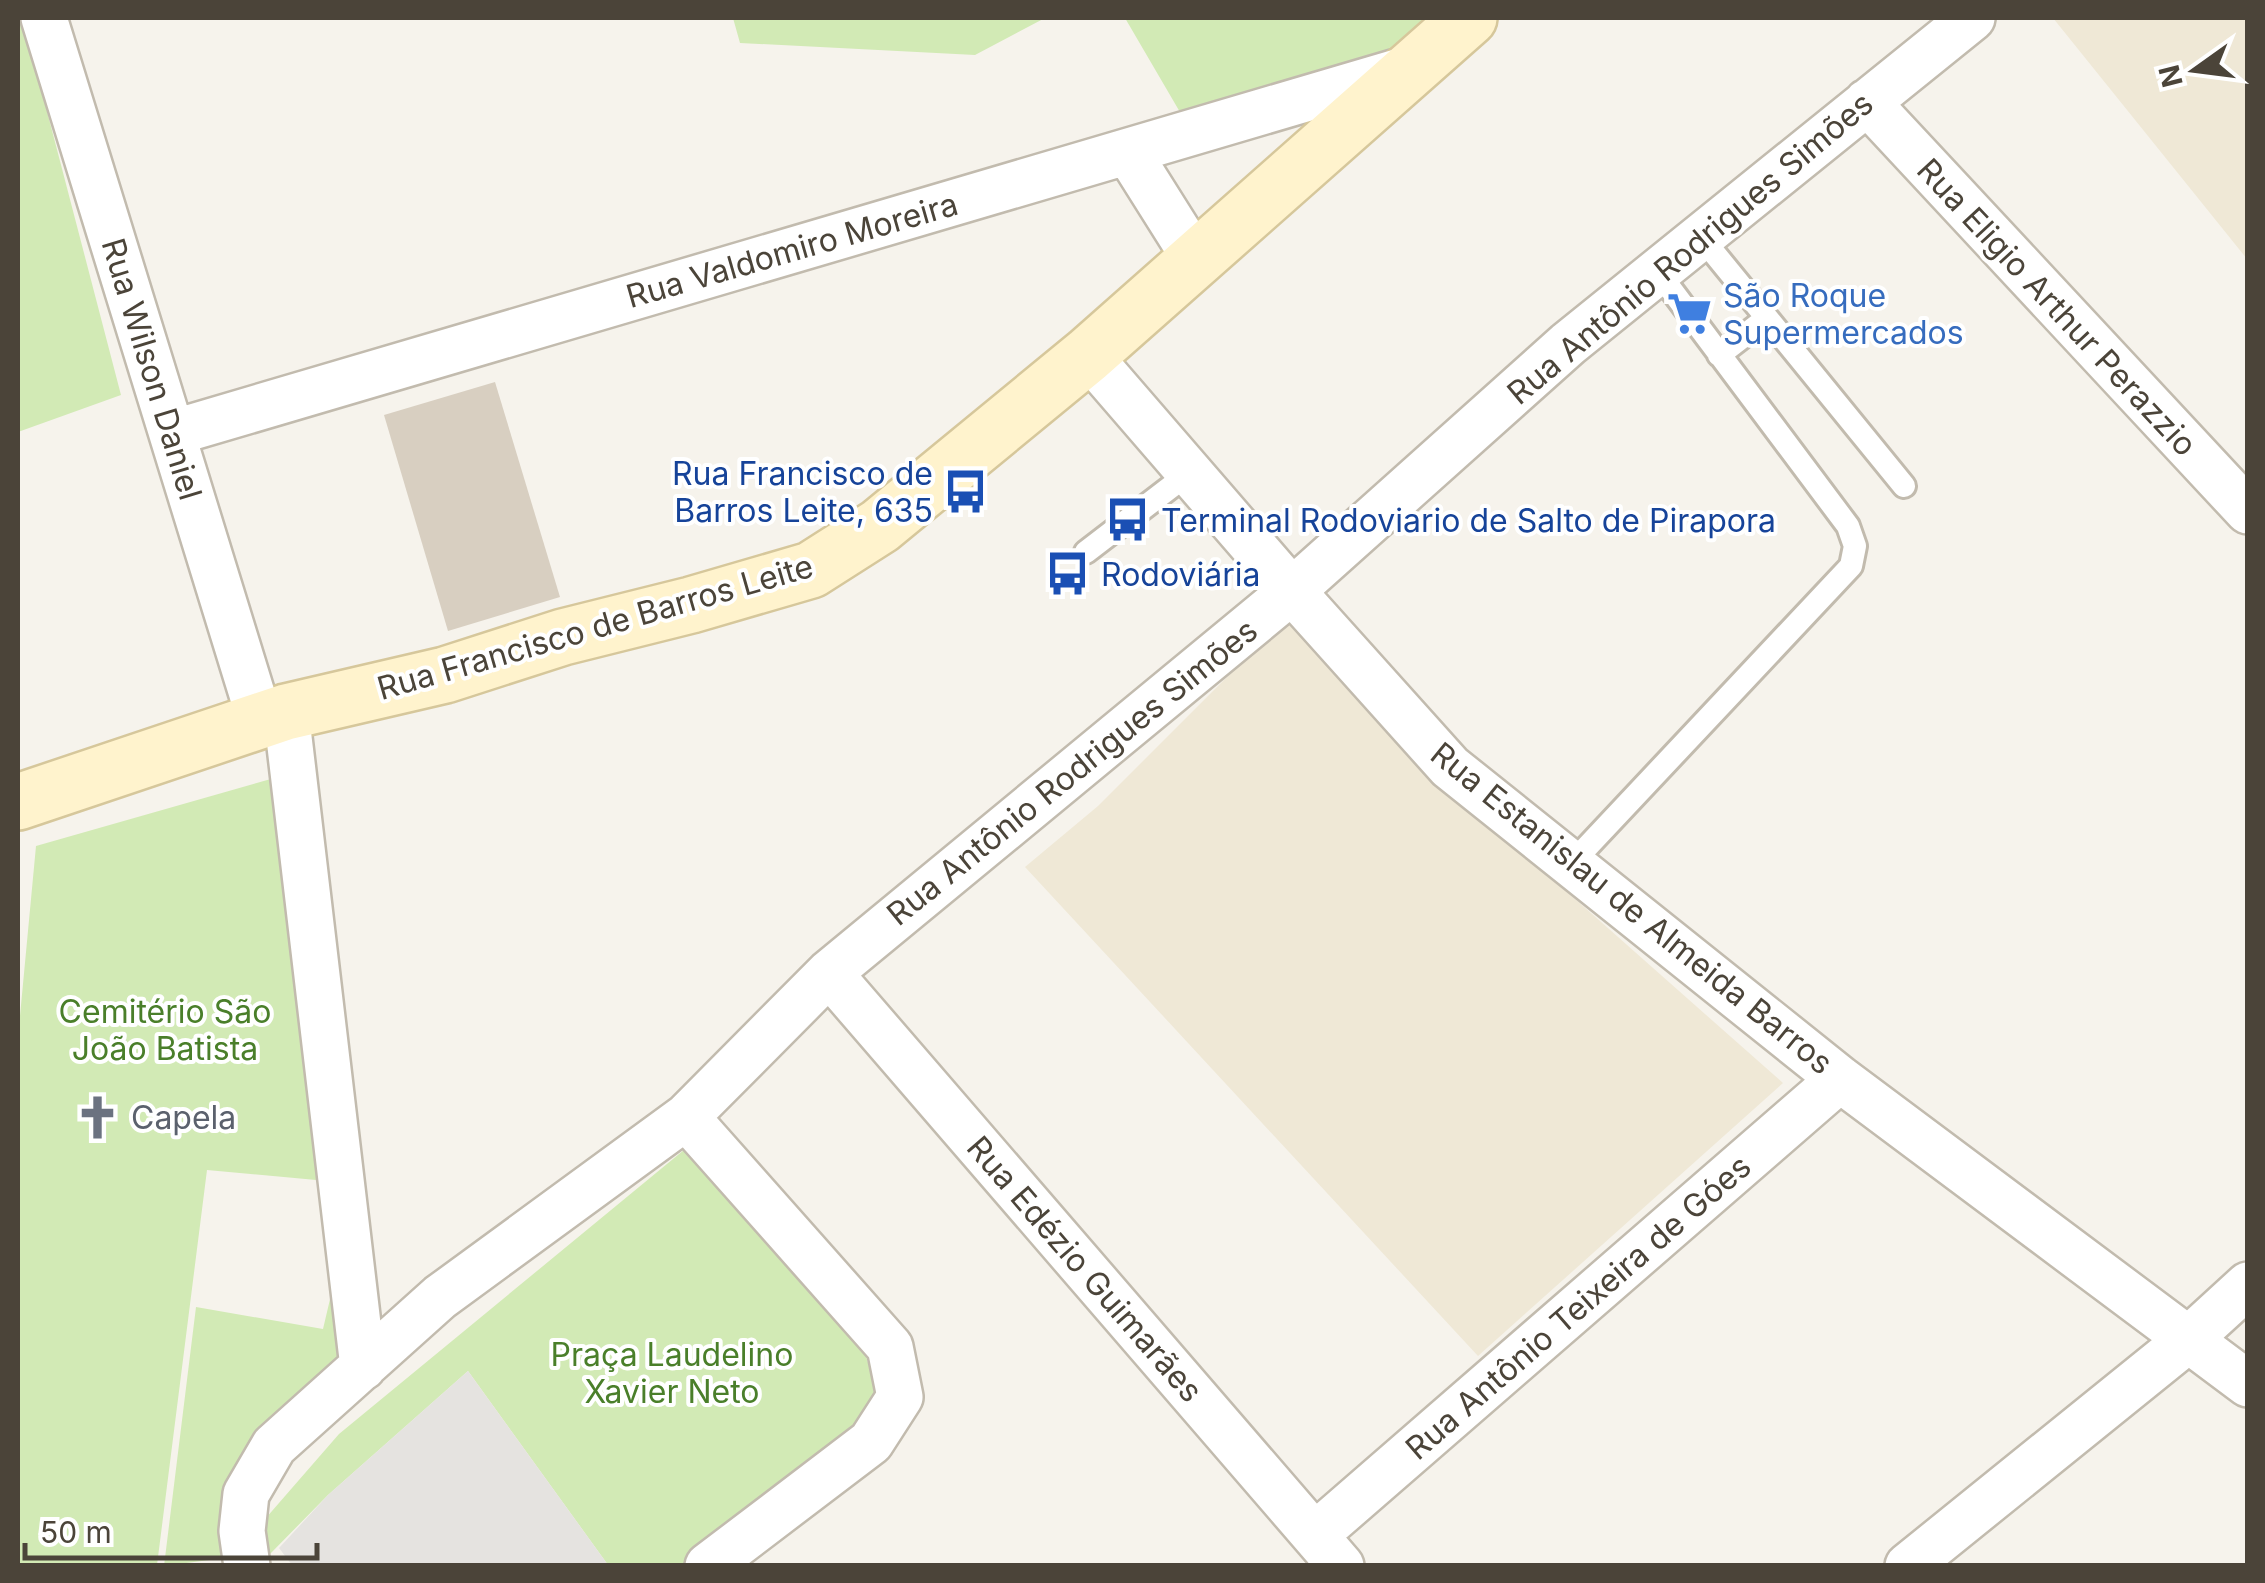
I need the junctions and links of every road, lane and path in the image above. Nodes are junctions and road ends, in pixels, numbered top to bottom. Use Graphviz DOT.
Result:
graph roads {
  1 [pos="44,18"];
  2 [pos="1469,18"];
  3 [pos="1972,18"];
  4 [pos="1412,68"];
  5 [pos="1867,102"];
  6 [pos="1128,152"];
  7 [pos="1701,236"];
  8 [pos="1196,260"];
  9 [pos="1658,272"];
  10 [pos="1767,318"];
  11 [pos="1088,355"];
  12 [pos="1719,355"];
  13 [pos="172,432"];
  14 [pos="1189,472"];
  15 [pos="1904,486"];
  16 [pos="2248,511"];
  17 [pos="1086,552"];
  18 [pos="1292,591"];
  19 [pos="273,716"];
  20 [pos="18,802"];
  21 [pos="1572,864"];
  22 [pos="829,973"];
  23 [pos="1840,1079"];
  24 [pos="686,1117"];
  25 [pos="2248,1285"];
  26 [pos="2189,1339"];
  27 [pos="362,1366"];
  28 [pos="2248,1384"];
  29 [pos="1328,1550"];
  30 [pos="248,1566"];
  31 [pos="708,1566"];
  32 [pos="1908,1566"];
  1 -- 13 [label="street, Rua Wilson Daniel"];
  2 -- 4 [label="main road, Rua Francisco de Barros Leite"];
  3 -- 5 [label="street, Rua Antônio Rodrigues Simões"];
  4 -- 6 [label="street, Rua Valdomiro Moreira"];
  4 -- 8 [label="main road, Rua Francisco de Barros Leite"];
  5 -- 7 [label="street, Rua Antônio Rodrigues Simões"];
  5 -- 16 [label="street, Rua Eligio Arthur Perazzio"];
  6 -- 8 [label="street"];
  6 -- 13 [label="street, Rua Valdomiro Moreira"];
  7 -- 9 [label="street, Rua Antônio Rodrigues Simões"];
  7 -- 10 [label="lane"];
  8 -- 11 [label="main road, Rua Francisco de Barros Leite"];
  9 -- 12 [label="lane"];
  9 -- 18 [label="street, Rua Antônio Rodrigues Simões"];
  10 -- 12 [label="lane"];
  10 -- 15 [label="lane"];
  11 -- 14 [label="street, Rua Estanislau de Almeida Barros"];
  11 -- 19 [label="main road, Rua Francisco de Barros Leite"];
  12 -- 21 [label="lane"];
  13 -- 19 [label="street, Rua Wilson Daniel"];
  14 -- 17 [label="lane"];
  14 -- 18 [label="street, Rua Estanislau de Almeida Barros"];
  18 -- 21 [label="street, Rua Estanislau de Almeida Barros"];
  18 -- 22 [label="street, Rua Antônio Rodrigues Simões"];
  19 -- 20 [label="main road, Rua Francisco de Barros Leite"];
  19 -- 27 [label="street, Rua Wilson Daniel"];
  21 -- 23 [label="street, Rua Estanislau de Almeida Barros"];
  22 -- 24 [label="street, Rua Antônio Rodrigues Simões"];
  22 -- 29 [label="street, Rua Edézio Guimarães"];
  23 -- 26 [label="street, Rua Estanislau de Almeida Barros"];
  23 -- 29 [label="street, Rua Antônio Teixeira de Góes"];
  24 -- 27 [label="street, Rua Antônio Rodrigues Simões"];
  24 -- 31 [label="street"];
  25 -- 26 [label="street"];
  26 -- 28 [label="street, Rua Estanislau de Almeida Barros"];
  26 -- 32 [label="street"];
  27 -- 30 [label="street, Rua Antônio Rodrigues Simões"];
}
